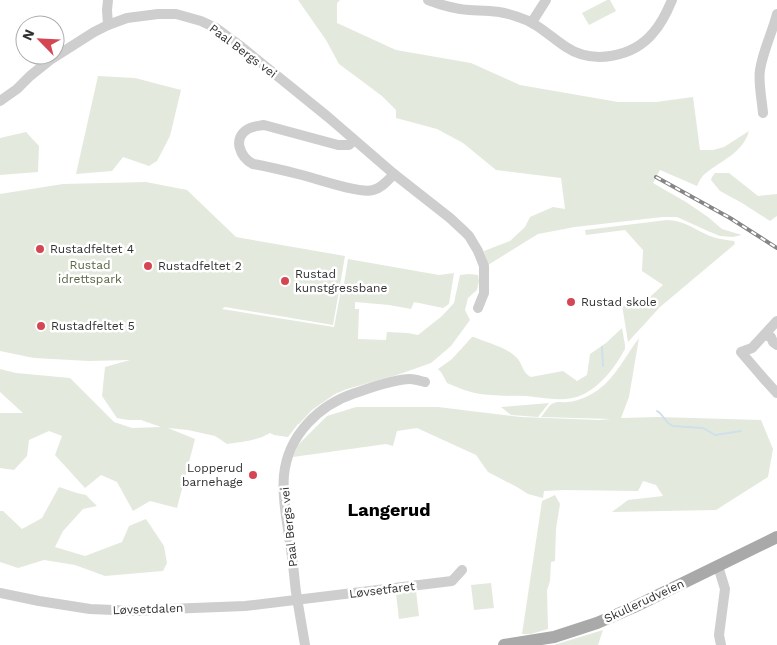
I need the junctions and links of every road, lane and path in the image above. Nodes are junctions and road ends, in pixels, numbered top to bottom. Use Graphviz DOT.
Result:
graph roads {
  1 [pos="108,0"];
  2 [pos="428,0"];
  3 [pos="546,0"];
  4 [pos="672,0"];
  5 [pos="777,14"];
  6 [pos="532,22"];
  7 [pos="108,25"];
  8 [pos="0,101"];
  9 [pos="763,113"];
  10 [pos="354,140"];
  11 [pos="394,174"];
  12 [pos="478,308"];
  13 [pos="777,321"];
  14 [pos="772,337"];
  15 [pos="425,382"];
  16 [pos="777,393"];
  17 [pos="777,538"];
  18 [pos="718,566"];
  19 [pos="462,570"];
  20 [pos="0,593"];
  21 [pos="297,600"];
  22 [pos="305,645"];
  23 [pos="504,645"];
  24 [pos="721,645"];
  1 -- 7 [label="street"];
  2 -- 6 [label="street"];
  3 -- 6 [label="street"];
  4 -- 6 [label="street"];
  5 -- 9 [label="street"];
  7 -- 8 [label="street, Paal Bergs vei"];
  7 -- 10 [label="street, Paal Bergs vei"];
  10 -- 11 [label="street, Paal Bergs vei"];
  10 -- 11 [label="street"];
  11 -- 12 [label="street, Paal Bergs vei"];
  13 -- 14 [label="street"];
  14 -- 16 [label="street"];
  15 -- 21 [label="street, Paal Bergs vei"];
  17 -- 18 [label="main road, Skullerudveien"];
  18 -- 23 [label="main road, Skullerudveien"];
  18 -- 24 [label="street"];
  19 -- 21 [label="street, Løvsetfaret"];
  20 -- 21 [label="street, Løvsetdalen"];
  21 -- 22 [label="street, Paal Bergs vei"];
}
